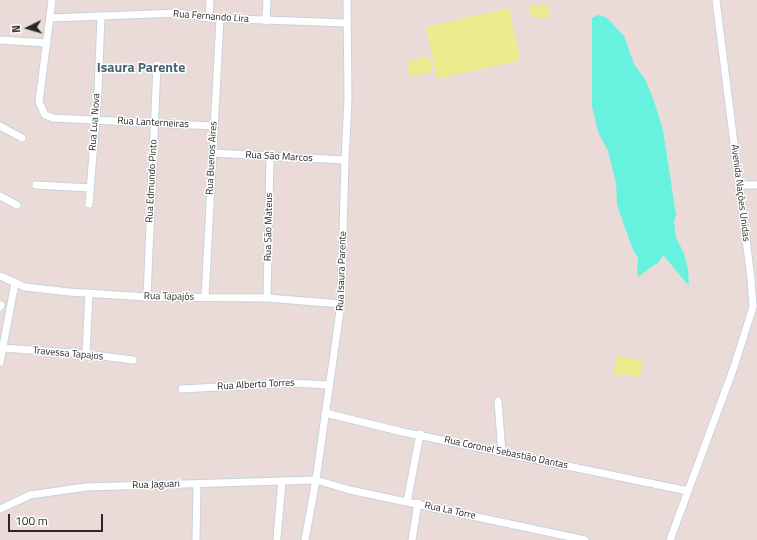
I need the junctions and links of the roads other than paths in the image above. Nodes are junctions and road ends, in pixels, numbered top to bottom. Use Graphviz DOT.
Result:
graph roads {
  1 [pos="52,0"];
  2 [pos="210,0"];
  3 [pos="267,0"];
  4 [pos="347,0"];
  5 [pos="716,0"];
  6 [pos="100,16"];
  7 [pos="51,18"];
  8 [pos="209,18"];
  9 [pos="220,19"];
  10 [pos="266,20"];
  11 [pos="347,23"];
  12 [pos="0,40"];
  13 [pos="48,43"];
  14 [pos="157,65"];
  15 [pos="95,119"];
  16 [pos="154,123"];
  17 [pos="0,126"];
  18 [pos="214,126"];
  19 [pos="22,138"];
  20 [pos="213,153"];
  21 [pos="270,156"];
  22 [pos="345,160"];
  23 [pos="36,185"];
  24 [pos="739,185"];
  25 [pos="757,185"];
  26 [pos="90,188"];
  27 [pos="0,196"];
  28 [pos="89,204"];
  29 [pos="17,205"];
  30 [pos="0,276"];
  31 [pos="15,283"];
  32 [pos="89,293"];
  33 [pos="147,297"];
  34 [pos="205,297"];
  35 [pos="267,298"];
  36 [pos="341,304"];
  37 [pos="755,307"];
  38 [pos="3,348"];
  39 [pos="86,354"];
  40 [pos="133,360"];
  41 [pos="0,362"];
  42 [pos="330,385"];
  43 [pos="182,389"];
  44 [pos="498,401"];
  45 [pos="325,413"];
  46 [pos="420,434"];
  47 [pos="502,453"];
  48 [pos="316,480"];
  49 [pos="282,481"];
  50 [pos="197,484"];
  51 [pos="688,491"];
  52 [pos="407,502"];
  53 [pos="418,503"];
  54 [pos="0,509"];
  55 [pos="277,538"];
  56 [pos="196,540"];
  57 [pos="305,540"];
  58 [pos="412,540"];
  59 [pos="585,540"];
  60 [pos="670,540"];
  1 -- 7 [label="street"];
  2 -- 8 [label="street"];
  3 -- 10 [label="street"];
  4 -- 11 [label="street, Rua Isaura Parente"];
  5 -- 24 [label="street, Avenida Nações Unidas"];
  6 -- 7 [label="street, Rua Fernando Lira"];
  6 -- 8 [label="street, Rua Fernando Lira"];
  6 -- 15 [label="street, Rua Lua Nova"];
  7 -- 13 [label="street"];
  8 -- 9 [label="street, Rua Fernando Lira"];
  9 -- 10 [label="street, Rua Fernando Lira"];
  9 -- 18 [label="street, Rua Buenos Aires"];
  10 -- 11 [label="street, Rua Fernando Lira"];
  11 -- 22 [label="street, Rua Isaura Parente"];
  12 -- 13 [label="street"];
  13 -- 15 [label="street, Rua Lanterneiras"];
  14 -- 16 [label="street, Rua Edmundo Pinto"];
  15 -- 16 [label="street, Rua Lanterneiras"];
  15 -- 26 [label="street, Rua Lua Nova"];
  16 -- 18 [label="street, Rua Lanterneiras"];
  16 -- 33 [label="street, Rua Edmundo Pinto"];
  17 -- 19 [label="street"];
  18 -- 20 [label="street, Rua Buenos Aires"];
  20 -- 21 [label="street, Rua São Marcos"];
  20 -- 34 [label="street, Rua Buenos Aires"];
  21 -- 22 [label="street, Rua São Marcos"];
  21 -- 35 [label="street, Rua São Mateus"];
  22 -- 36 [label="street, Rua Isaura Parente"];
  23 -- 26 [label="street"];
  24 -- 25 [label="street"];
  24 -- 37 [label="street, Avenida Nações Unidas"];
  26 -- 28 [label="street, Rua Lua Nova"];
  27 -- 29 [label="street"];
  30 -- 31 [label="street, Rua Tapajós"];
  31 -- 32 [label="street, Rua Tapajós"];
  31 -- 38 [label="street"];
  32 -- 33 [label="street, Rua Tapajós"];
  32 -- 39 [label="street"];
  33 -- 34 [label="street, Rua Tapajós"];
  34 -- 35 [label="street, Rua Tapajós"];
  35 -- 36 [label="street, Rua Tapajós"];
  36 -- 42 [label="street, Rua Isaura Parente"];
  37 -- 51 [label="street, Avenida Nações Unidas"];
  38 -- 39 [label="street, Travessa Tapajos"];
  38 -- 41 [label="street"];
  39 -- 40 [label="street, Travessa Tapajos"];
  42 -- 43 [label="street, Rua Alberto Torres"];
  42 -- 45 [label="street, Rua Isaura Parente"];
  44 -- 47 [label="street"];
  45 -- 46 [label="street, Rua Coronel Sebastião Dantas"];
  45 -- 48 [label="street, Rua Isaura Parente"];
  46 -- 47 [label="street, Rua Coronel Sebastião Dantas"];
  46 -- 52 [label="street"];
  47 -- 51 [label="street, Rua Coronel Sebastião Dantas"];
  48 -- 49 [label="street, Rua Jaguari"];
  48 -- 52 [label="street, Rua La Torre"];
  48 -- 57 [label="street, Rua Isaura Parente"];
  49 -- 50 [label="street, Rua Jaguari"];
  49 -- 55 [label="street"];
  50 -- 54 [label="street, Rua Jaguari"];
  50 -- 56 [label="street"];
  51 -- 60 [label="street, Avenida Nações Unidas"];
  52 -- 53 [label="street, Rua La Torre"];
  53 -- 58 [label="street"];
  53 -- 59 [label="street, Rua La Torre"];
}
